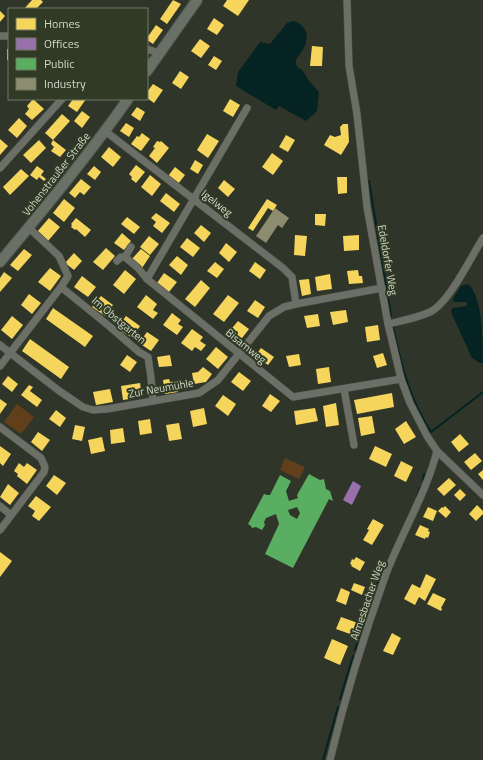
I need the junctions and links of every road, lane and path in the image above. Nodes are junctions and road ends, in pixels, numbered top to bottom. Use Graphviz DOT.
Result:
graph roads {
  1 [pos="197,0"];
  2 [pos="347,0"];
  3 [pos="148,48"];
  4 [pos="159,53"];
  5 [pos="148,70"];
  6 [pos="61,100"];
  7 [pos="127,100"];
  8 [pos="247,108"];
  9 [pos="105,131"];
  10 [pos="0,168"];
  11 [pos="194,199"];
  12 [pos="29,228"];
  13 [pos="483,238"];
  14 [pos="131,247"];
  15 [pos="125,257"];
  16 [pos="117,261"];
  17 [pos="0,262"];
  18 [pos="146,279"];
  19 [pos="60,287"];
  20 [pos="382,288"];
  21 [pos="296,304"];
  22 [pos="388,324"];
  23 [pos="0,345"];
  24 [pos="10,353"];
  25 [pos="239,354"];
  26 [pos="0,366"];
  27 [pos="401,379"];
  28 [pos="344,389"];
  29 [pos="153,401"];
  30 [pos="0,427"];
  31 [pos="354,445"];
  32 [pos="437,451"];
  33 [pos="483,495"];
  34 [pos="0,506"];
  35 [pos="12,515"];
  36 [pos="0,530"];
  37 [pos="330,760"];
  1 -- 4 [label="main road"];
  2 -- 20 [label="street, Edeldorfer Weg"];
  3 -- 4 [label="street"];
  4 -- 5 [label="main road"];
  6 -- 10 [label="street"];
  7 -- 9 [label="main road, Vohenstraußer Straße"];
  8 -- 11 [label="street"];
  9 -- 11 [label="street, Igelweg"];
  9 -- 12 [label="main road, Vohenstraußer Straße"];
  11 -- 18 [label="street"];
  11 -- 21 [label="street, Igelweg"];
  12 -- 17 [label="main road, Vohenstraußer Straße"];
  12 -- 19 [label="street"];
  13 -- 22 [label="street"];
  14 -- 15 [label="street"];
  15 -- 16 [label="street"];
  15 -- 18 [label="street, Bisamweg"];
  18 -- 25 [label="street, Bisamweg"];
  19 -- 24 [label="street"];
  19 -- 29 [label="street, Im Obstgarten"];
  20 -- 21 [label="street, Zur Neumühle"];
  20 -- 22 [label="street, Edeldorfer Weg"];
  21 -- 25 [label="street, Zur Neumühle"];
  22 -- 27 [label="street, Edeldorfer Weg"];
  23 -- 24 [label="street, Zur Neumühle"];
  24 -- 26 [label="street"];
  24 -- 29 [label="street, Zur Neumühle"];
  25 -- 28 [label="street, Bisamweg"];
  25 -- 29 [label="street, Zur Neumühle"];
  27 -- 28 [label="street, Bisamweg"];
  27 -- 32 [label="street, Edeldorfer Weg"];
  28 -- 31 [label="street"];
  30 -- 35 [label="street"];
  32 -- 33 [label="street, Edeldorfer Weg"];
  32 -- 37 [label="street, Almesbacher Weg"];
  34 -- 35 [label="street"];
  35 -- 36 [label="street"];
}
